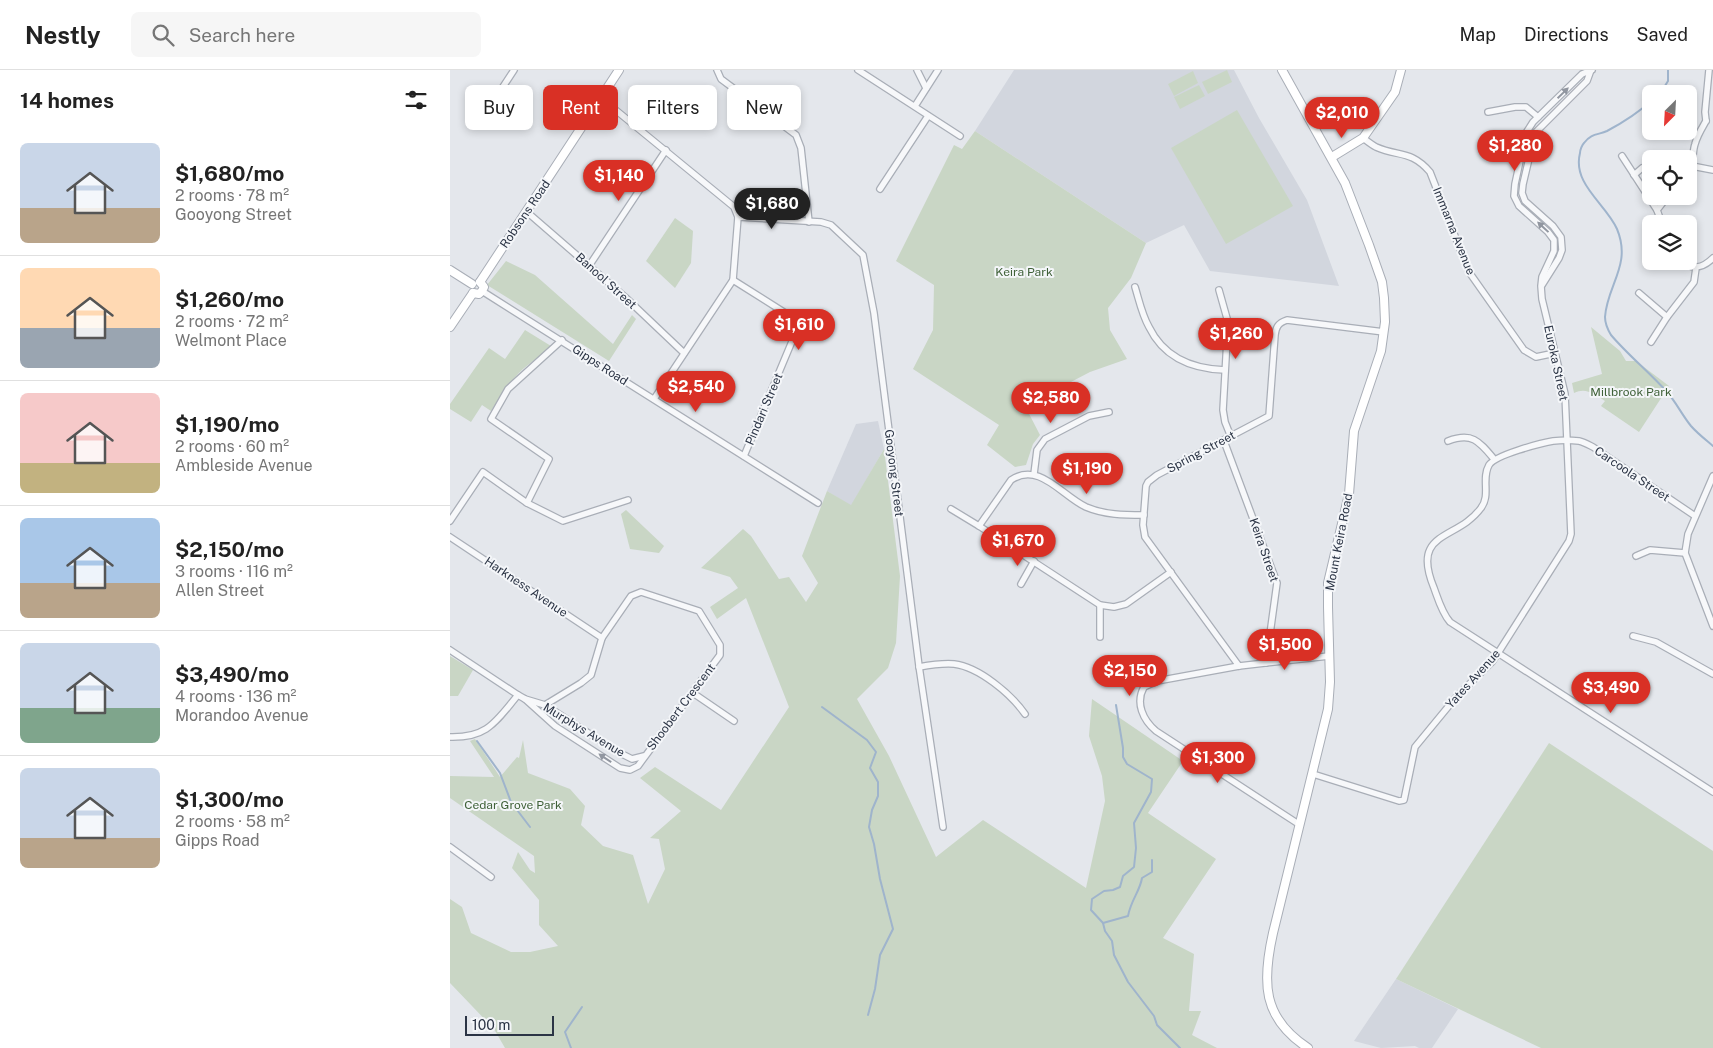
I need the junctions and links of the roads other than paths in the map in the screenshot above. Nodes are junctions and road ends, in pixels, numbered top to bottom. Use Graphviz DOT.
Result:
graph roads {
  1 [pos="514,70"];
  2 [pos="619,70"];
  3 [pos="718,70"];
  4 [pos="858,70"];
  5 [pos="917,70"];
  6 [pos="938,70"];
  7 [pos="1282,70"];
  8 [pos="1401,70"];
  9 [pos="1592,70"];
  10 [pos="1709,70"];
  11 [pos="504,85"];
  12 [pos="609,85"];
  13 [pos="926,88"];
  14 [pos="915,106"];
  15 [pos="618,112"];
  16 [pos="1488,112"];
  17 [pos="928,116"];
  18 [pos="1538,117"];
  19 [pos="1706,121"];
  20 [pos="1713,121"];
  21 [pos="580,130"];
  22 [pos="960,136"];
  23 [pos="1363,138"];
  24 [pos="666,150"];
  25 [pos="1693,150"];
  26 [pos="1622,156"];
  27 [pos="1332,157"];
  28 [pos="1642,168"];
  29 [pos="1697,169"];
  30 [pos="1713,170"];
  31 [pos="1634,175"];
  32 [pos="880,189"];
  33 [pos="1661,205"];
  34 [pos="1657,210"];
  35 [pos="527,212"];
  36 [pos="1659,215"];
  37 [pos="738,217"];
  38 [pos="809,222"];
  39 [pos="1713,258"];
  40 [pos="589,266"];
  41 [pos="1697,268"];
  42 [pos="450,270"];
  43 [pos="1696,270"];
  44 [pos="732,280"];
  45 [pos="480,282"];
  46 [pos="472,284"];
  47 [pos="1541,286"];
  48 [pos="1135,287"];
  49 [pos="1219,290"];
  50 [pos="482,291"];
  51 [pos="473,293"];
  52 [pos="1639,293"];
  53 [pos="1667,316"];
  54 [pos="450,327"];
  55 [pos="1384,332"];
  56 [pos="562,340"];
  57 [pos="1651,342"];
  58 [pos="684,353"];
  59 [pos="1555,353"];
  60 [pos="1225,370"];
  61 [pos="654,399"];
  62 [pos="1109,412"];
  63 [pos="1231,437"];
  64 [pos="1567,440"];
  65 [pos="1224,441"];
  66 [pos="1448,441"];
  67 [pos="744,456"];
  68 [pos="1494,459"];
  69 [pos="1034,474"];
  70 [pos="1713,476"];
  71 [pos="628,500"];
  72 [pos="527,503"];
  73 [pos="818,503"];
  74 [pos="951,509"];
  75 [pos="1144,515"];
  76 [pos="1695,516"];
  77 [pos="450,522"];
  78 [pos="980,526"];
  79 [pos="450,537"];
  80 [pos="1685,553"];
  81 [pos="1636,556"];
  82 [pos="1034,561"];
  83 [pos="1171,572"];
  84 [pos="1021,584"];
  85 [pos="1100,605"];
  86 [pos="1713,626"];
  87 [pos="1633,636"];
  88 [pos="1100,637"];
  89 [pos="602,638"];
  90 [pos="450,650"];
  91 [pos="1498,653"];
  92 [pos="1329,656"];
  93 [pos="1266,663"];
  94 [pos="919,666"];
  95 [pos="1239,666"];
  96 [pos="1713,674"];
  97 [pos="693,693"];
  98 [pos="518,695"];
  99 [pos="525,699"];
  100 [pos="545,705"];
  101 [pos="1025,714"];
  102 [pos="734,721"];
  103 [pos="450,737"];
  104 [pos="644,756"];
  105 [pos="1313,774"];
  106 [pos="1713,792"];
  107 [pos="1300,825"];
  108 [pos="943,827"];
  109 [pos="450,847"];
  110 [pos="491,878"];
  111 [pos="1308,1048"];
  1 -- 11 [label="street"];
  2 -- 12 [label="main road, Robsons Road"];
  3 -- 38 [label="street"];
  4 -- 14 [label="street"];
  5 -- 13 [label="street"];
  6 -- 13 [label="street"];
  7 -- 27 [label="main road, Mount Keira Road"];
  8 -- 23 [label="main road"];
  18 -- 9 [label="street, Euroka Street, one-way"];
  9 -- 47 [label="street, Euroka Street"];
  10 -- 19 [label="street"];
  13 -- 14 [label="street"];
  14 -- 17 [label="street"];
  15 -- 24 [label="street"];
  16 -- 18 [label="street"];
  17 -- 22 [label="street"];
  17 -- 32 [label="street"];
  47 -- 18 [label="street, Euroka Street, one-way"];
  19 -- 20 [label="street"];
  19 -- 25 [label="street"];
  21 -- 35 [label="main road, Robsons Road"];
  23 -- 27 [label="main road"];
  23 -- 59 [label="street, Immarna Avenue"];
  24 -- 37 [label="street"];
  24 -- 40 [label="street"];
  26 -- 31 [label="street"];
  27 -- 55 [label="main road, Mount Keira Road"];
  28 -- 31 [label="street"];
  29 -- 30 [label="street"];
  31 -- 34 [label="street"];
  33 -- 34 [label="street"];
  34 -- 36 [label="street"];
  35 -- 40 [label="street, Banool Street"];
  35 -- 45 [label="main road, Robsons Road"];
  37 -- 38 [label="street, Gooyong Street"];
  37 -- 44 [label="street"];
  38 -- 94 [label="street, Gooyong Street"];
  39 -- 41 [label="street"];
  40 -- 58 [label="street, Banool Street"];
  42 -- 46 [label="main road"];
  43 -- 53 [label="street"];
  44 -- 58 [label="street"];
  44 -- 67 [label="street, Pindari Street"];
  45 -- 46 [label="main road"];
  45 -- 50 [label="main road"];
  46 -- 51 [label="main road"];
  47 -- 59 [label="street, Euroka Street"];
  48 -- 60 [label="street"];
  49 -- 60 [label="street"];
  50 -- 51 [label="main road"];
  50 -- 56 [label="street, Gipps Road"];
  51 -- 54 [label="main road"];
  52 -- 53 [label="street"];
  53 -- 57 [label="street"];
  55 -- 63 [label="street, Spring Street"];
  55 -- 92 [label="main road, Mount Keira Road"];
  56 -- 61 [label="street, Gipps Road"];
  56 -- 72 [label="street"];
  58 -- 61 [label="street"];
  59 -- 64 [label="street, Euroka Street"];
  60 -- 63 [label="street"];
  61 -- 67 [label="street, Gipps Road"];
  62 -- 69 [label="street"];
  63 -- 65 [label="street, Spring Street"];
  64 -- 68 [label="street"];
  64 -- 76 [label="street, Carcoola Street"];
  64 -- 91 [label="street, Yates Avenue"];
  65 -- 75 [label="street, Spring Street"];
  65 -- 93 [label="street, Keira Street"];
  66 -- 68 [label="street"];
  67 -- 73 [label="street, Gipps Road"];
  68 -- 91 [label="street"];
  69 -- 75 [label="street"];
  69 -- 78 [label="street"];
  70 -- 76 [label="street"];
  71 -- 72 [label="street"];
  72 -- 77 [label="street"];
  74 -- 78 [label="street"];
  75 -- 83 [label="street, Spring Street"];
  76 -- 80 [label="street"];
  78 -- 82 [label="street"];
  79 -- 89 [label="street, Harkness Avenue"];
  80 -- 81 [label="street"];
  80 -- 86 [label="street"];
  82 -- 84 [label="street"];
  82 -- 85 [label="street"];
  83 -- 85 [label="street"];
  83 -- 95 [label="street, Spring Street"];
  85 -- 88 [label="street"];
  87 -- 96 [label="street"];
  89 -- 97 [label="street, Shoobert Crescent"];
  89 -- 100 [label="street, Shoobert Crescent"];
  90 -- 98 [label="street, Murphys Avenue"];
  91 -- 105 [label="street, Yates Avenue"];
  91 -- 106 [label="street"];
  92 -- 93 [label="street"];
  92 -- 105 [label="main road, Mount Keira Road"];
  93 -- 95 [label="street"];
  94 -- 101 [label="street"];
  94 -- 108 [label="street, Gooyong Street"];
  95 -- 107 [label="street"];
  97 -- 102 [label="street"];
  97 -- 104 [label="street, Shoobert Crescent"];
  98 -- 99 [label="street, Murphys Avenue"];
  98 -- 103 [label="street"];
  99 -- 100 [label="street, Murphys Avenue"];
  104 -- 99 [label="street, Murphys Avenue, one-way"];
  100 -- 104 [label="street, Murphys Avenue"];
  105 -- 107 [label="main road, Mount Keira Road"];
  107 -- 111 [label="main road, Mount Keira Road"];
  109 -- 110 [label="street"];
}
